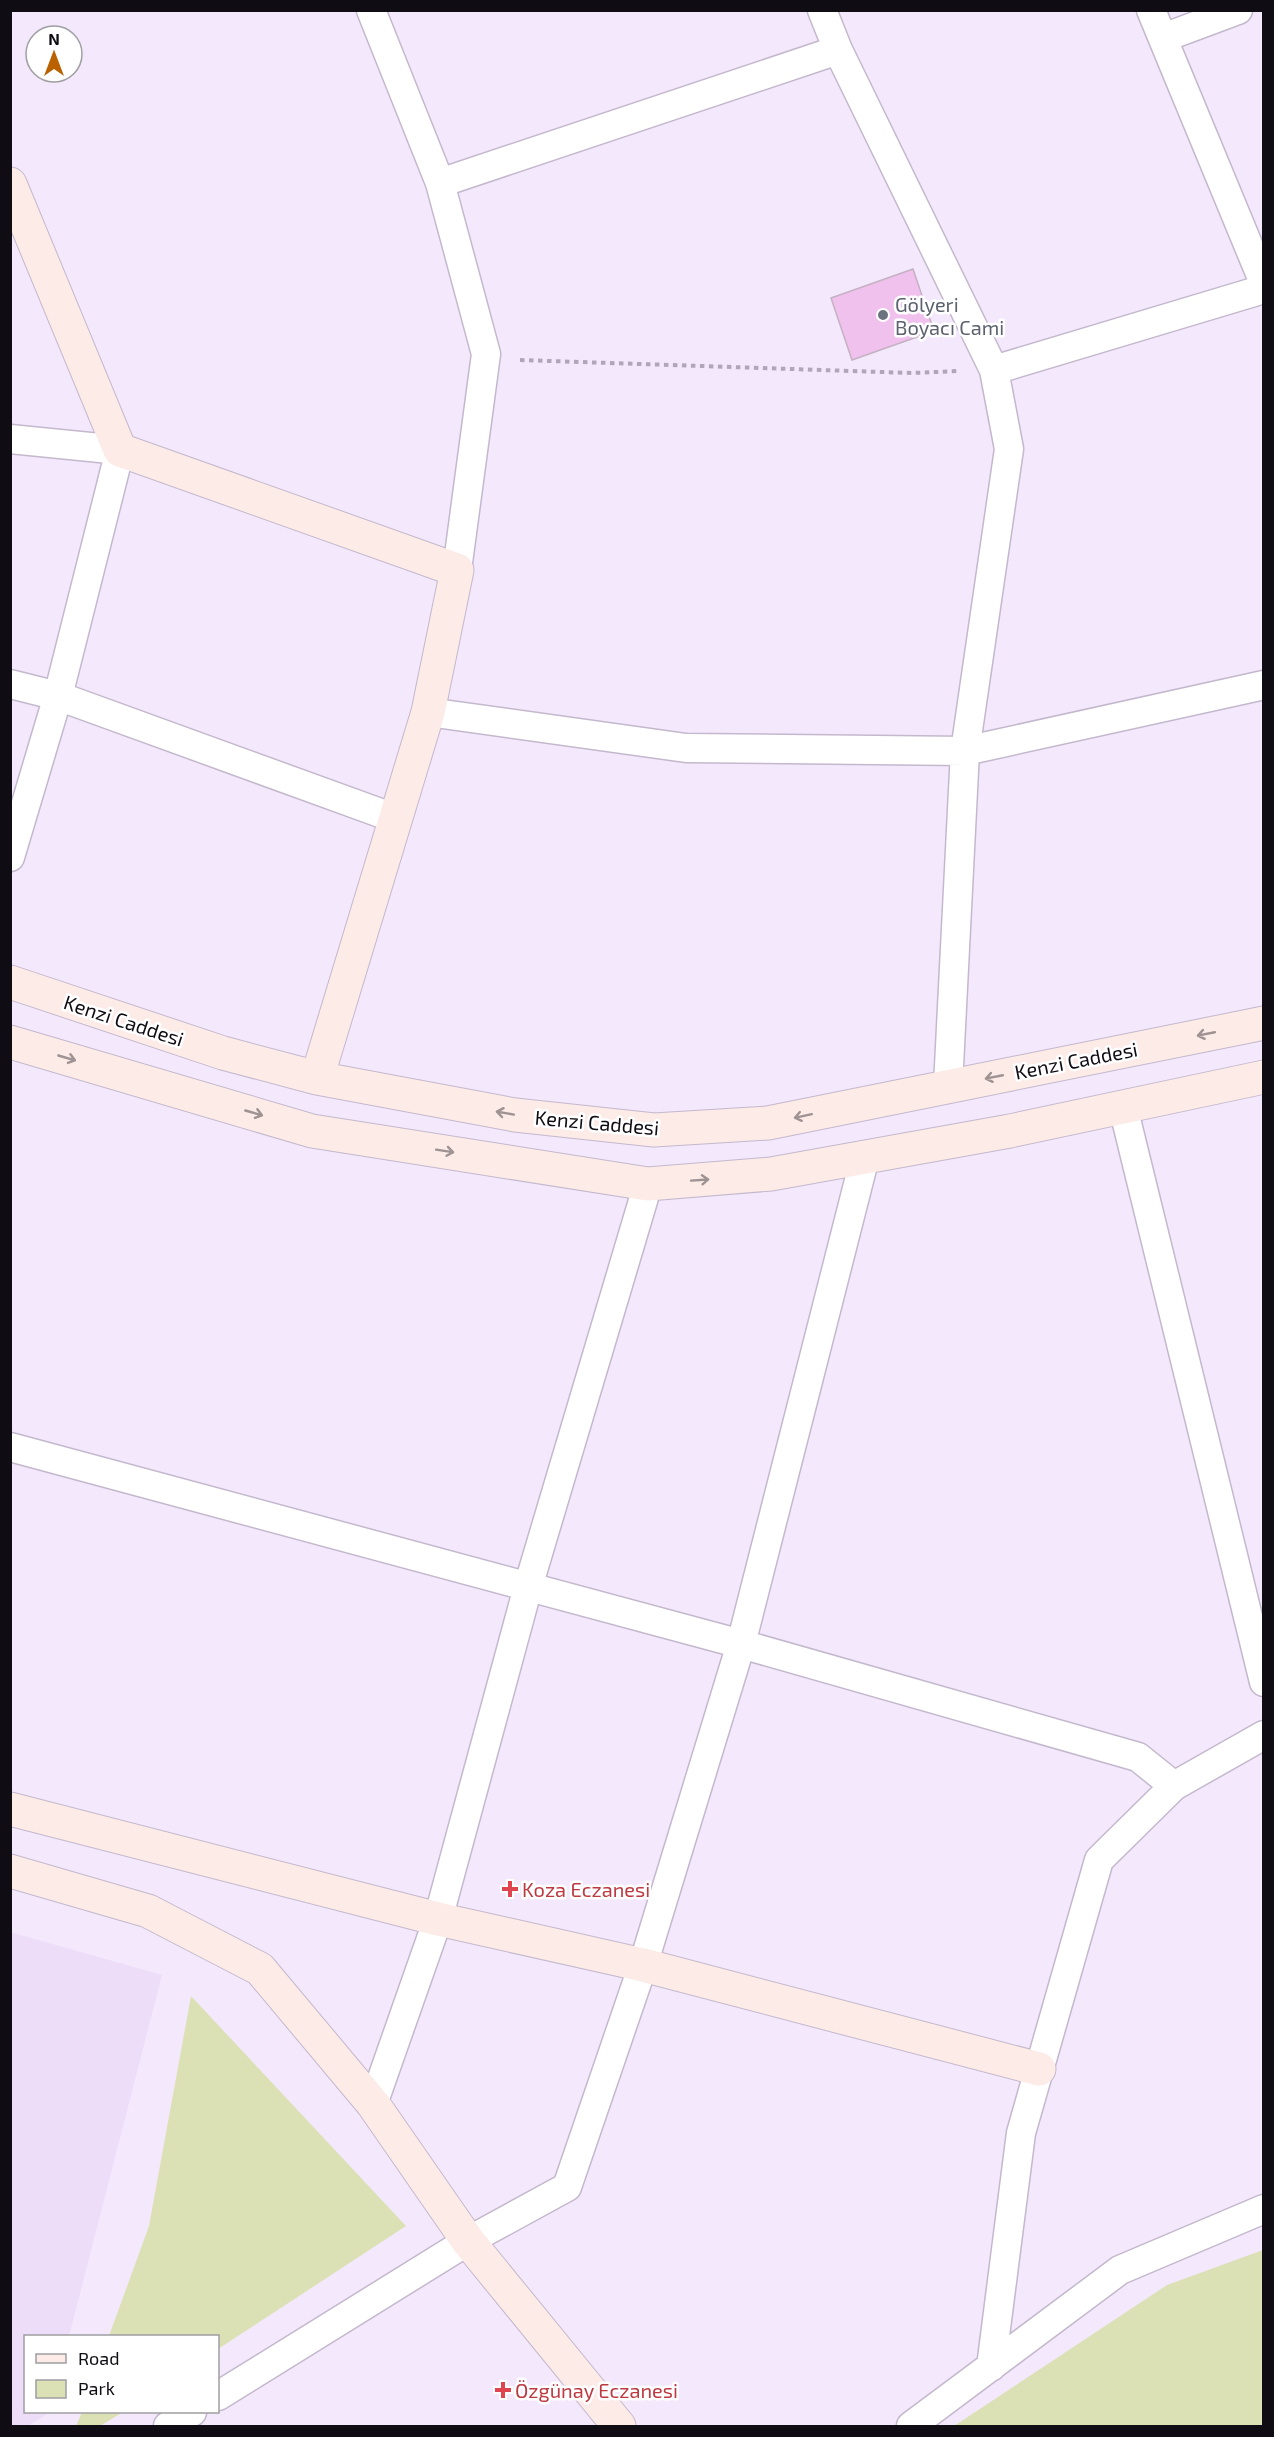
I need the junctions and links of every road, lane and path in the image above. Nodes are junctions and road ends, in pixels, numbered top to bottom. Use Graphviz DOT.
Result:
graph roads {
  1 [pos="371,10"];
  2 [pos="822,10"];
  3 [pos="1151,10"];
  4 [pos="1238,10"];
  5 [pos="1163,38"];
  6 [pos="838,50"];
  7 [pos="440,183"];
  8 [pos="10,184"];
  9 [pos="1263,283"];
  10 [pos="1263,290"];
  11 [pos="486,354"];
  12 [pos="994,370"];
  13 [pos="10,440"];
  14 [pos="120,450"];
  15 [pos="458,570"];
  16 [pos="10,684"];
  17 [pos="1263,685"];
  18 [pos="58,696"];
  19 [pos="428,712"];
  20 [pos="965,752"];
  21 [pos="394,818"];
  22 [pos="10,857"];
  23 [pos="10,982"];
  24 [pos="1263,1023"];
  25 [pos="10,1042"];
  26 [pos="1263,1077"];
  27 [pos="317,1078"];
  28 [pos="948,1086"];
  29 [pos="1123,1107"];
  30 [pos="865,1157"];
  31 [pos="648,1184"];
  32 [pos="10,1447"];
  33 [pos="528,1587"];
  34 [pos="741,1644"];
  35 [pos="1263,1682"];
  36 [pos="1263,1735"];
  37 [pos="1174,1786"];
  38 [pos="10,1809"];
  39 [pos="10,1871"];
  40 [pos="438,1919"];
  41 [pos="643,1965"];
  42 [pos="1039,2069"];
  43 [pos="373,2104"];
  44 [pos="1263,2208"];
  45 [pos="468,2241"];
  46 [pos="991,2367"];
  47 [pos="219,2395"];
  48 [pos="190,2413"];
  49 [pos="168,2427"];
  50 [pos="619,2427"];
  51 [pos="911,2427"];
  1 -- 7 [label="street"];
  2 -- 6 [label="street"];
  3 -- 5 [label="street"];
  4 -- 5 [label="street"];
  5 -- 9 [label="street"];
  6 -- 7 [label="street"];
  6 -- 12 [label="street"];
  7 -- 11 [label="street"];
  8 -- 14 [label="street"];
  10 -- 12 [label="street"];
  11 -- 12 [label="path"];
  11 -- 15 [label="street"];
  12 -- 20 [label="street"];
  13 -- 14 [label="street"];
  14 -- 15 [label="street"];
  14 -- 18 [label="street"];
  15 -- 19 [label="street"];
  16 -- 18 [label="street"];
  17 -- 20 [label="street"];
  18 -- 21 [label="street"];
  18 -- 22 [label="street"];
  19 -- 20 [label="street"];
  19 -- 21 [label="street"];
  20 -- 28 [label="street"];
  21 -- 27 [label="street"];
  23 -- 27 [label="street, Kenzi Caddesi"];
  24 -- 28 [label="street, Kenzi Caddesi, one-way"];
  25 -- 31 [label="street, one-way"];
  26 -- 29 [label="street"];
  28 -- 27 [label="street, Kenzi Caddesi, one-way"];
  29 -- 30 [label="street"];
  29 -- 35 [label="street"];
  31 -- 30 [label="street, one-way"];
  30 -- 34 [label="street"];
  31 -- 33 [label="street"];
  32 -- 33 [label="street"];
  33 -- 34 [label="street"];
  33 -- 40 [label="street"];
  34 -- 37 [label="street"];
  34 -- 41 [label="street"];
  36 -- 37 [label="street"];
  37 -- 42 [label="street"];
  38 -- 40 [label="street"];
  39 -- 43 [label="street"];
  40 -- 41 [label="street"];
  40 -- 43 [label="street"];
  41 -- 42 [label="street"];
  41 -- 45 [label="street"];
  42 -- 46 [label="street"];
  43 -- 45 [label="street"];
  44 -- 46 [label="street"];
  45 -- 47 [label="street"];
  45 -- 50 [label="street"];
  46 -- 51 [label="street"];
  48 -- 49 [label="street"];
}
